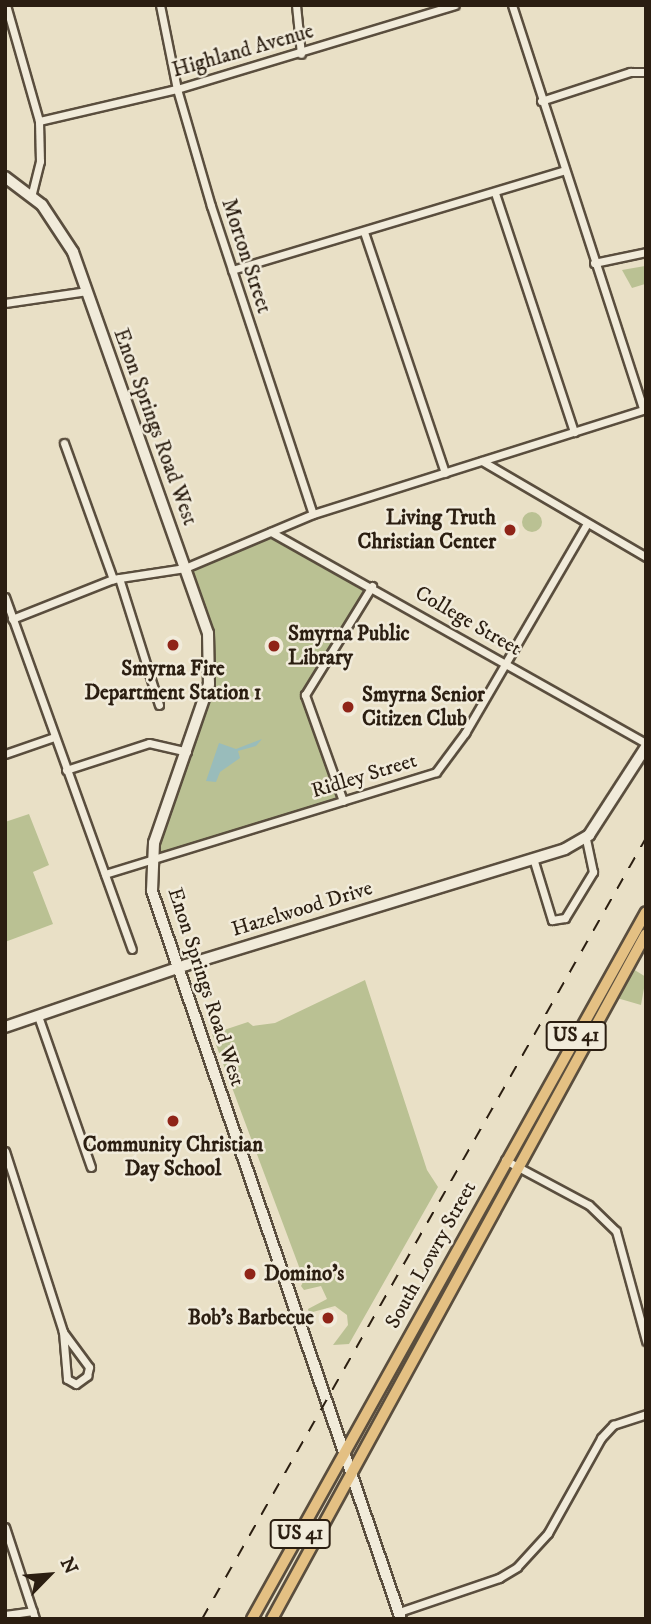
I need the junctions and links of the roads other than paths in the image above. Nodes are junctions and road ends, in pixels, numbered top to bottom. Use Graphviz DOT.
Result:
graph roads {
  1 [pos="6,5"];
  2 [pos="160,5"];
  3 [pos="296,5"];
  4 [pos="454,5"];
  5 [pos="512,5"];
  6 [pos="437,8"];
  7 [pos="300,54"];
  8 [pos="646,72"];
  9 [pos="177,89"];
  10 [pos="541,101"];
  11 [pos="38,121"];
  12 [pos="563,171"];
  13 [pos="5,177"];
  14 [pos="495,193"];
  15 [pos="32,194"];
  16 [pos="365,232"];
  17 [pos="646,252"];
  18 [pos="594,263"];
  19 [pos="232,270"];
  20 [pos="87,291"];
  21 [pos="5,303"];
  22 [pos="644,409"];
  23 [pos="574,432"];
  24 [pos="64,443"];
  25 [pos="482,461"];
  26 [pos="445,473"];
  27 [pos="313,514"];
  28 [pos="586,525"];
  29 [pos="271,532"];
  30 [pos="646,557"];
  31 [pos="185,568"];
  32 [pos="116,579"];
  33 [pos="372,586"];
  34 [pos="5,597"];
  35 [pos="12,620"];
  36 [pos="506,663"];
  37 [pos="159,705"];
  38 [pos="54,737"];
  39 [pos="646,745"];
  40 [pos="187,752"];
  41 [pos="5,754"];
  42 [pos="66,770"];
  43 [pos="343,801"];
  44 [pos="586,838"];
  45 [pos="533,858"];
  46 [pos="151,863"];
  47 [pos="105,874"];
  48 [pos="646,912"];
  49 [pos="646,934"];
  50 [pos="132,948"];
  51 [pos="176,968"];
  52 [pos="38,1016"];
  53 [pos="5,1027"];
  54 [pos="5,1151"];
  55 [pos="505,1160"];
  56 [pos="516,1166"];
  57 [pos="91,1167"];
  58 [pos="63,1332"];
  59 [pos="646,1341"];
  60 [pos="646,1414"];
  61 [pos="346,1450"];
  62 [pos="353,1471"];
  63 [pos="5,1527"];
  64 [pos="269,1589"];
  65 [pos="282,1601"];
  66 [pos="5,1615"];
  67 [pos="34,1615"];
  68 [pos="400,1616"];
  69 [pos="253,1619"];
  70 [pos="272,1619"];
  1 -- 11 [label="street"];
  2 -- 9 [label="street, Morton Street"];
  3 -- 7 [label="street"];
  4 -- 6 [label="street, Highland Avenue"];
  5 -- 10 [label="street"];
  6 -- 7 [label="street, Highland Avenue"];
  7 -- 9 [label="street, Highland Avenue"];
  8 -- 10 [label="street"];
  9 -- 11 [label="street, Highland Avenue"];
  9 -- 19 [label="street, Morton Street"];
  10 -- 12 [label="street"];
  11 -- 15 [label="street"];
  12 -- 14 [label="street"];
  12 -- 18 [label="street"];
  13 -- 15 [label="street, Enon Springs Road West"];
  14 -- 16 [label="street"];
  14 -- 23 [label="street"];
  15 -- 20 [label="street, Enon Springs Road West"];
  16 -- 19 [label="street"];
  16 -- 26 [label="street"];
  17 -- 18 [label="street"];
  18 -- 22 [label="street"];
  19 -- 27 [label="street, Morton Street"];
  20 -- 21 [label="street"];
  20 -- 31 [label="street, Enon Springs Road West"];
  22 -- 23 [label="street"];
  23 -- 25 [label="street"];
  24 -- 32 [label="street"];
  25 -- 26 [label="street"];
  25 -- 28 [label="street"];
  26 -- 27 [label="street"];
  27 -- 29 [label="street"];
  28 -- 30 [label="street"];
  28 -- 36 [label="street, Ridley Street"];
  29 -- 31 [label="street"];
  29 -- 33 [label="street, College Street"];
  31 -- 32 [label="street"];
  31 -- 40 [label="street, Enon Springs Road West"];
  32 -- 35 [label="street"];
  32 -- 37 [label="street"];
  33 -- 36 [label="street, College Street"];
  33 -- 43 [label="street"];
  34 -- 35 [label="street"];
  35 -- 38 [label="street"];
  36 -- 39 [label="street, College Street"];
  36 -- 43 [label="street, Ridley Street"];
  38 -- 41 [label="street"];
  38 -- 42 [label="street"];
  39 -- 44 [label="street"];
  40 -- 42 [label="street"];
  40 -- 46 [label="street, Enon Springs Road West"];
  42 -- 47 [label="street"];
  43 -- 46 [label="street, Ridley Street"];
  44 -- 45 [label="street, Hazelwood Drive"];
  44 -- 45 [label="street"];
  45 -- 51 [label="street, Hazelwood Drive"];
  46 -- 47 [label="street, Ridley Street"];
  46 -- 51 [label="street, Enon Springs Road West"];
  47 -- 50 [label="street"];
  48 -- 55 [label="main road, South Lowry Street / US 41"];
  49 -- 56 [label="main road, US 41"];
  51 -- 52 [label="street, Hazelwood Drive"];
  51 -- 61 [label="street, Enon Springs Road West"];
  52 -- 53 [label="street, Hazelwood Drive"];
  52 -- 57 [label="street"];
  54 -- 58 [label="street"];
  55 -- 56 [label="street"];
  55 -- 61 [label="main road, South Lowry Street / US 41"];
  56 -- 59 [label="street"];
  56 -- 62 [label="main road, US 41"];
  58 -- 58 [label="street"];
  60 -- 68 [label="street"];
  61 -- 62 [label="street, Enon Springs Road West"];
  61 -- 64 [label="main road, South Lowry Street / US 41"];
  62 -- 65 [label="main road, US 41"];
  62 -- 68 [label="street, Enon Springs Road West"];
  63 -- 67 [label="street"];
  64 -- 65 [label="main road"];
  64 -- 69 [label="main road, South Lowry Street / US 41"];
  65 -- 70 [label="main road, US 41"];
  66 -- 67 [label="street"];
}
